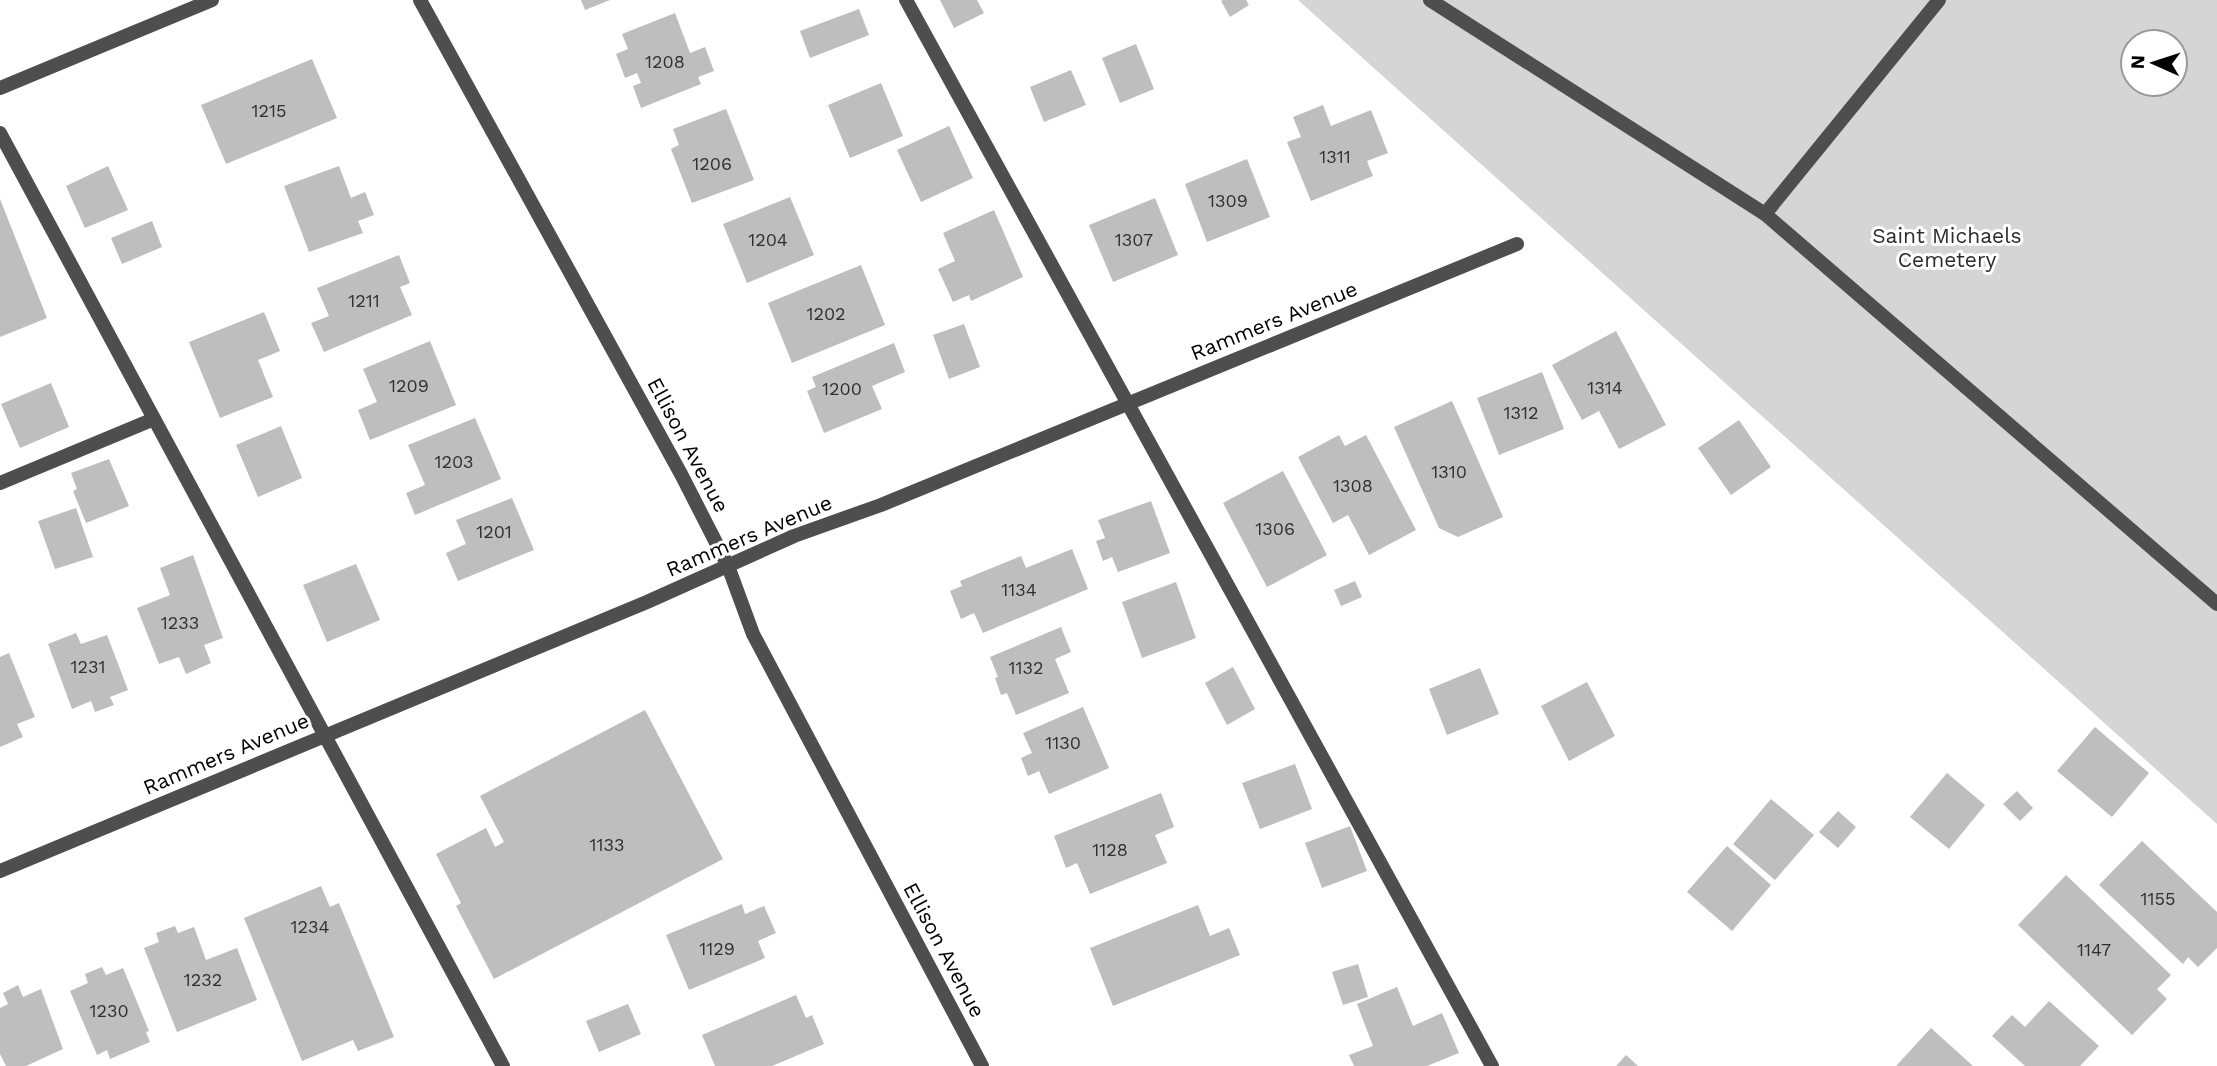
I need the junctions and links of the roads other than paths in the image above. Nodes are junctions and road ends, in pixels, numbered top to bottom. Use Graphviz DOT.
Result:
graph roads {
  1 [pos="212,0"];
  2 [pos="420,0"];
  3 [pos="906,0"];
  4 [pos="1430,0"];
  5 [pos="1939,0"];
  6 [pos="0,88"];
  7 [pos="0,133"];
  8 [pos="1765,214"];
  9 [pos="1517,244"];
  10 [pos="1129,403"];
  11 [pos="153,419"];
  12 [pos="0,483"];
  13 [pos="728,566"];
  14 [pos="2217,604"];
  15 [pos="324,737"];
  16 [pos="0,871"];
  17 [pos="503,1066"];
  18 [pos="982,1066"];
  19 [pos="1492,1066"];
  1 -- 6 [label="street"];
  2 -- 13 [label="street, Ellison Avenue"];
  3 -- 10 [label="street"];
  4 -- 8 [label="street"];
  5 -- 8 [label="street"];
  7 -- 11 [label="street"];
  8 -- 14 [label="street"];
  9 -- 10 [label="street, Rammers Avenue"];
  10 -- 13 [label="street, Rammers Avenue"];
  10 -- 19 [label="street"];
  11 -- 12 [label="street"];
  11 -- 15 [label="street"];
  13 -- 15 [label="street, Rammers Avenue"];
  13 -- 18 [label="street, Ellison Avenue"];
  15 -- 16 [label="street, Rammers Avenue"];
  15 -- 17 [label="street"];
}
